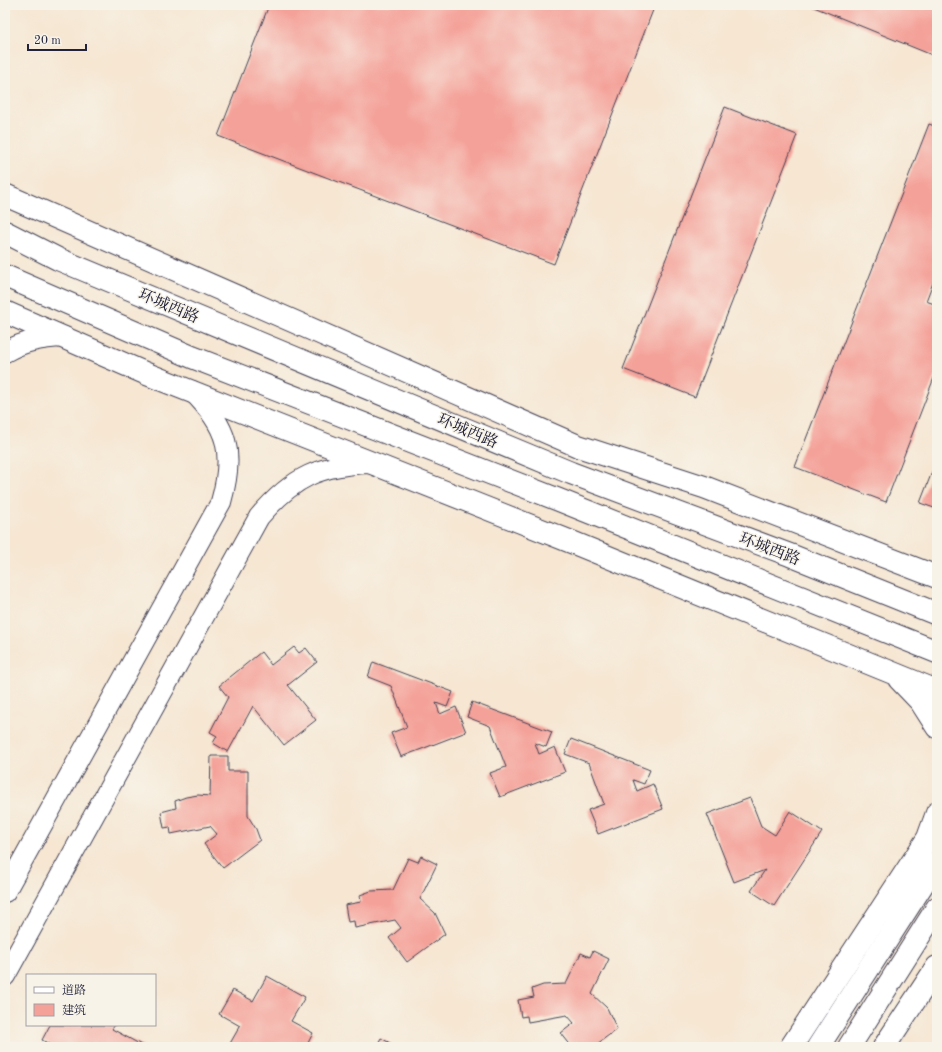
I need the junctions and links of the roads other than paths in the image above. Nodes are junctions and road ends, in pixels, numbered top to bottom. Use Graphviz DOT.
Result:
graph roads {
  1 [pos="5,196"];
  2 [pos="5,232"];
  3 [pos="5,276"];
  4 [pos="5,312"];
  5 [pos="64,337"];
  6 [pos="5,352"];
  7 [pos="192,391"];
  8 [pos="376,463"];
  9 [pos="937,577"];
  10 [pos="937,614"];
  11 [pos="937,652"];
  12 [pos="892,672"];
  13 [pos="937,691"];
  14 [pos="937,727"];
  15 [pos="937,813"];
  16 [pos="937,862"];
  17 [pos="5,892"];
  18 [pos="937,908"];
  19 [pos="937,966"];
  20 [pos="5,976"];
  21 [pos="819,1046"];
  22 [pos="791,1047"];
  23 [pos="849,1047"];
  24 [pos="884,1047"];
  1 -- 9 [label="main road"];
  2 -- 10 [label="main road, 环城西路"];
  3 -- 11 [label="main road, 环城西路"];
  4 -- 5 [label="main road"];
  5 -- 6 [label="street"];
  5 -- 7 [label="main road"];
  7 -- 8 [label="main road"];
  7 -- 17 [label="street"];
  8 -- 12 [label="main road"];
  8 -- 20 [label="street"];
  12 -- 13 [label="main road"];
  12 -- 14 [label="main road"];
  15 -- 22 [label="main road"];
  16 -- 21 [label="main road"];
  18 -- 23 [label="main road"];
  19 -- 24 [label="main road"];
}
